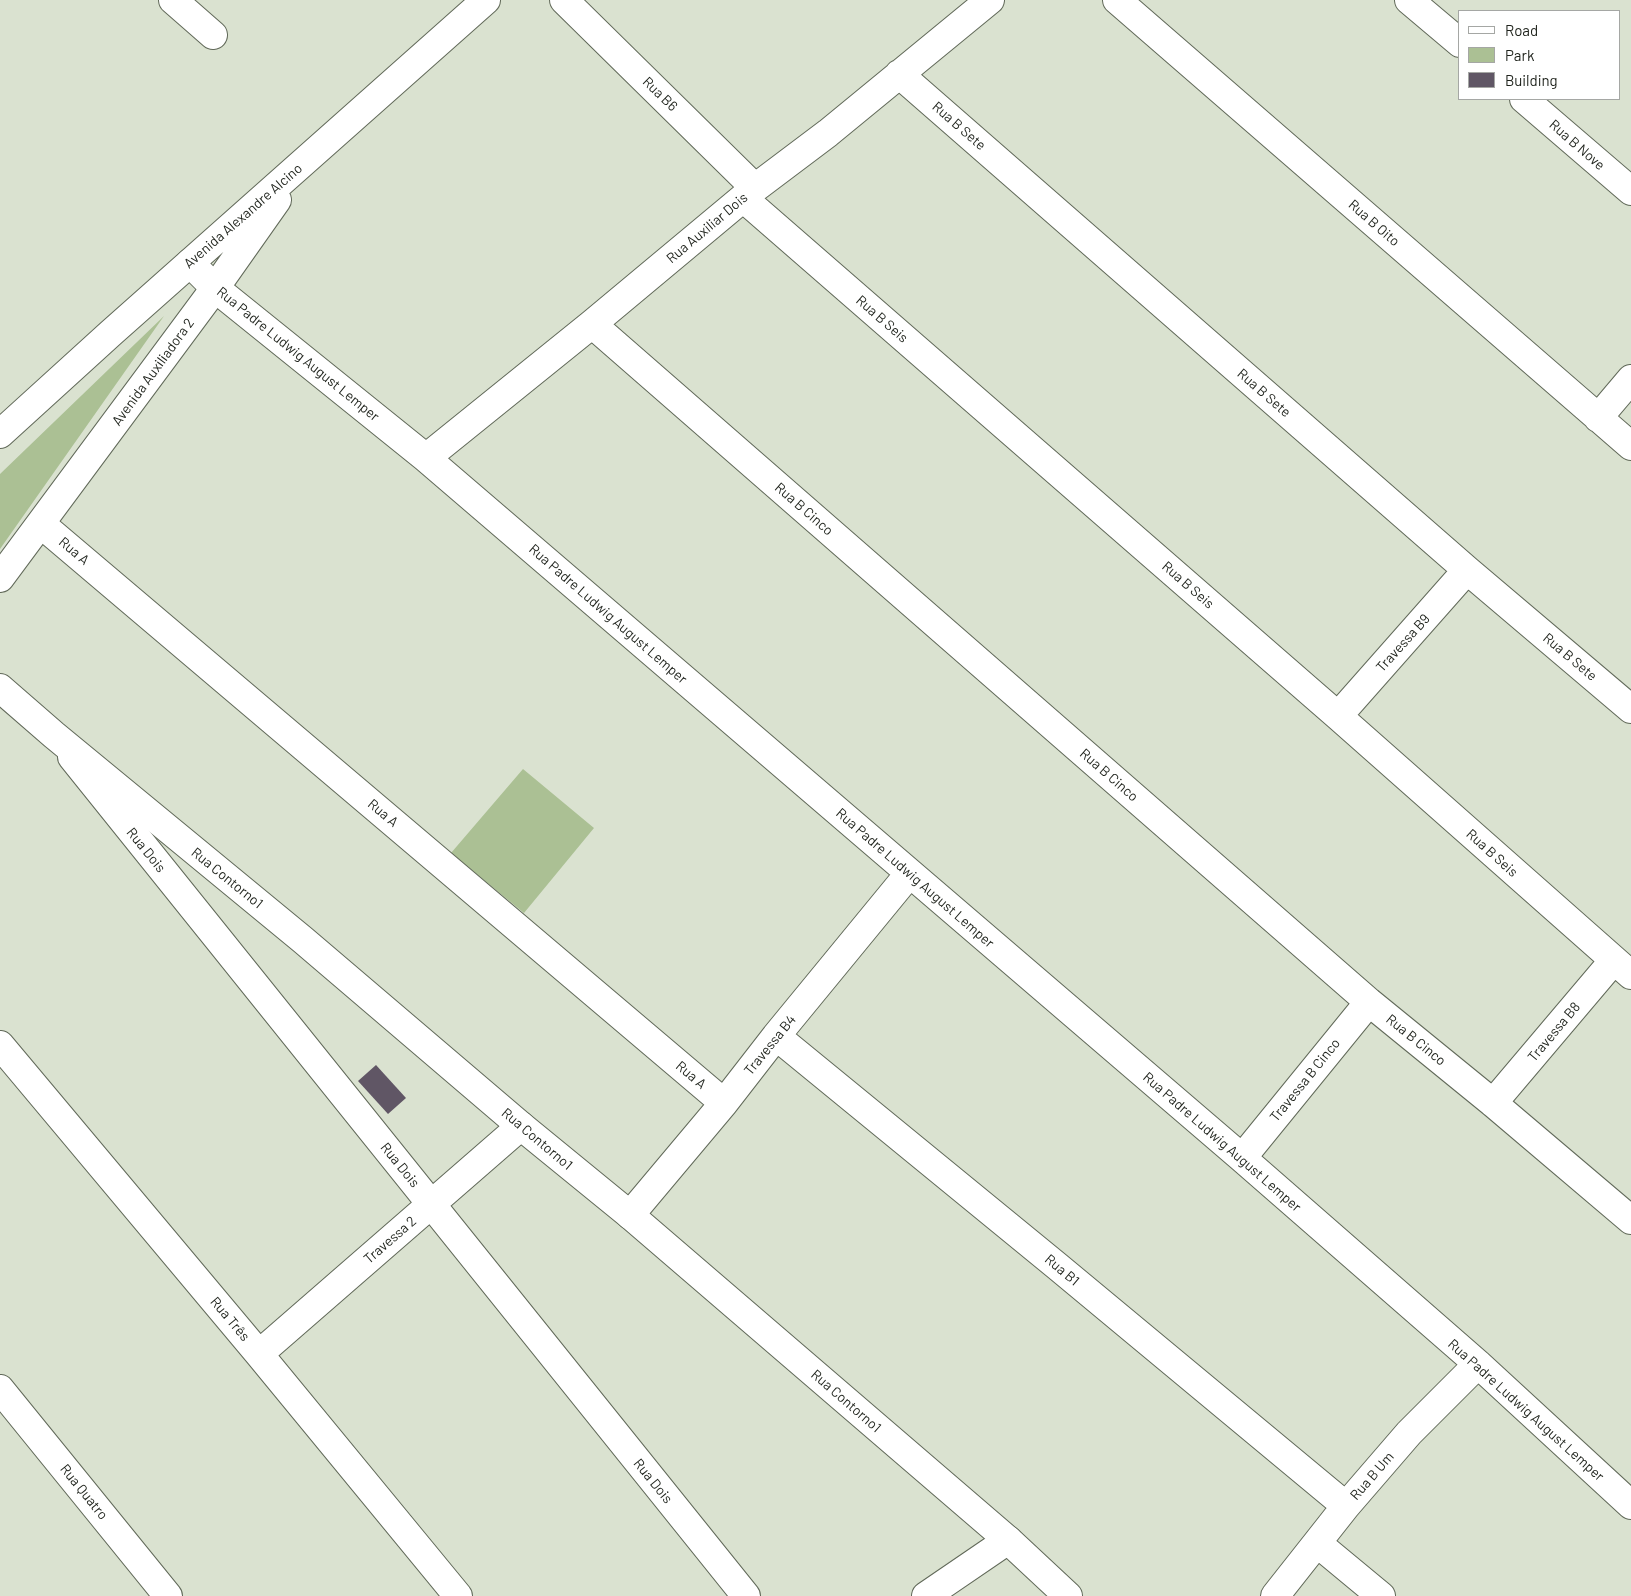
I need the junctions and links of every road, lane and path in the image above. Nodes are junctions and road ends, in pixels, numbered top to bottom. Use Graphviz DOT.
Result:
graph roads {
  1 [pos="486,0"];
  2 [pos="564,0"];
  3 [pos="990,0"];
  4 [pos="1117,0"];
  5 [pos="1409,0"];
  6 [pos="176,1"];
  7 [pos="213,35"];
  8 [pos="1458,42"];
  9 [pos="899,74"];
  10 [pos="1525,100"];
  11 [pos="302,164"];
  12 [pos="1631,191"];
  13 [pos="749,193"];
  14 [pos="190,263"];
  15 [pos="216,288"];
  16 [pos="592,324"];
  17 [pos="1631,379"];
  18 [pos="1598,418"];
  19 [pos="0,434"];
  20 [pos="1631,446"];
  21 [pos="426,458"];
  22 [pos="42,524"];
  23 [pos="1467,570"];
  24 [pos="0,578"];
  25 [pos="0,688"];
  26 [pos="1631,709"];
  27 [pos="1338,716"];
  28 [pos="54,735"];
  29 [pos="909,874"];
  30 [pos="1622,967"];
  31 [pos="1369,1002"];
  32 [pos="776,1036"];
  33 [pos="0,1044"];
  34 [pos="724,1103"];
  35 [pos="1494,1103"];
  36 [pos="522,1126"];
  37 [pos="1242,1158"];
  38 [pos="431,1204"];
  39 [pos="630,1215"];
  40 [pos="1631,1220"];
  41 [pos="259,1354"];
  42 [pos="1478,1364"];
  43 [pos="0,1389"];
  44 [pos="1631,1505"];
  45 [pos="1346,1506"];
  46 [pos="1008,1540"];
  47 [pos="1317,1543"];
  48 [pos="1042,1572"];
  49 [pos="168,1596"];
  50 [pos="458,1596"];
  51 [pos="746,1596"];
  52 [pos="926,1596"];
  53 [pos="1061,1596"];
  54 [pos="1068,1596"];
  55 [pos="1275,1596"];
  56 [pos="1381,1596"];
  1 -- 11 [label="street, Avenida Alexandre Alcino"];
  2 -- 13 [label="street, Rua B6"];
  3 -- 9 [label="street, Rua Auxiliar Dois"];
  4 -- 18 [label="street, Rua B Oito"];
  5 -- 8 [label="street"];
  6 -- 7 [label="street"];
  9 -- 13 [label="street, Rua Auxiliar Dois"];
  9 -- 23 [label="street, Rua B Sete"];
  10 -- 12 [label="street, Rua B Nove"];
  11 -- 14 [label="street, Avenida Alexandre Alcino"];
  11 -- 15 [label="street, Avenida Auxiliadora 2"];
  13 -- 16 [label="street, Rua Auxiliar Dois"];
  13 -- 27 [label="street, Rua B Seis"];
  14 -- 15 [label="street, Rua Padre Ludwig August Lemper"];
  14 -- 19 [label="street, Avenida Alexandre Alcino"];
  15 -- 21 [label="street, Rua Padre Ludwig August Lemper"];
  15 -- 22 [label="street, Avenida Auxiliadora 2"];
  16 -- 21 [label="street, Rua Auxiliar Dois"];
  16 -- 31 [label="street, Rua B Cinco"];
  17 -- 18 [label="street"];
  18 -- 20 [label="street, Rua B Oito"];
  21 -- 29 [label="street, Rua Padre Ludwig August Lemper"];
  22 -- 24 [label="street, Avenida Auxiliadora 2"];
  22 -- 34 [label="street, Rua A"];
  23 -- 26 [label="street, Rua B Sete"];
  23 -- 27 [label="street, Travessa B9"];
  25 -- 28 [label="street, Rua Contorno1"];
  27 -- 30 [label="street, Rua B Seis"];
  28 -- 36 [label="street, Rua Contorno1"];
  28 -- 38 [label="street, Rua Dois"];
  29 -- 32 [label="street, Travessa B4"];
  29 -- 37 [label="street, Rua Padre Ludwig August Lemper"];
  30 -- 35 [label="street, Travessa B8"];
  31 -- 35 [label="street, Rua B Cinco"];
  31 -- 37 [label="street, Travessa B Cinco"];
  32 -- 34 [label="street, Travessa B4"];
  32 -- 45 [label="street, Rua B1"];
  33 -- 41 [label="street, Rua Três"];
  34 -- 39 [label="street, Travessa B4"];
  35 -- 40 [label="street, Rua B Cinco"];
  36 -- 38 [label="street, Travessa 2"];
  36 -- 39 [label="street, Rua Contorno1"];
  37 -- 42 [label="street, Rua Padre Ludwig August Lemper"];
  38 -- 41 [label="street, Travessa 2"];
  38 -- 51 [label="street, Rua Dois"];
  39 -- 46 [label="street, Rua Contorno1"];
  41 -- 50 [label="street, Rua Três"];
  42 -- 44 [label="street, Rua Padre Ludwig August Lemper"];
  42 -- 45 [label="street, Rua B Um"];
  43 -- 49 [label="street, Rua Quatro"];
  45 -- 47 [label="street, Rua B Um"];
  46 -- 48 [label="street, Rua Contorno1"];
  46 -- 52 [label="street"];
  47 -- 55 [label="street, Rua B Um"];
  47 -- 56 [label="street"];
  48 -- 53 [label="street"];
  48 -- 54 [label="street, Rua Contorno1"];
}
